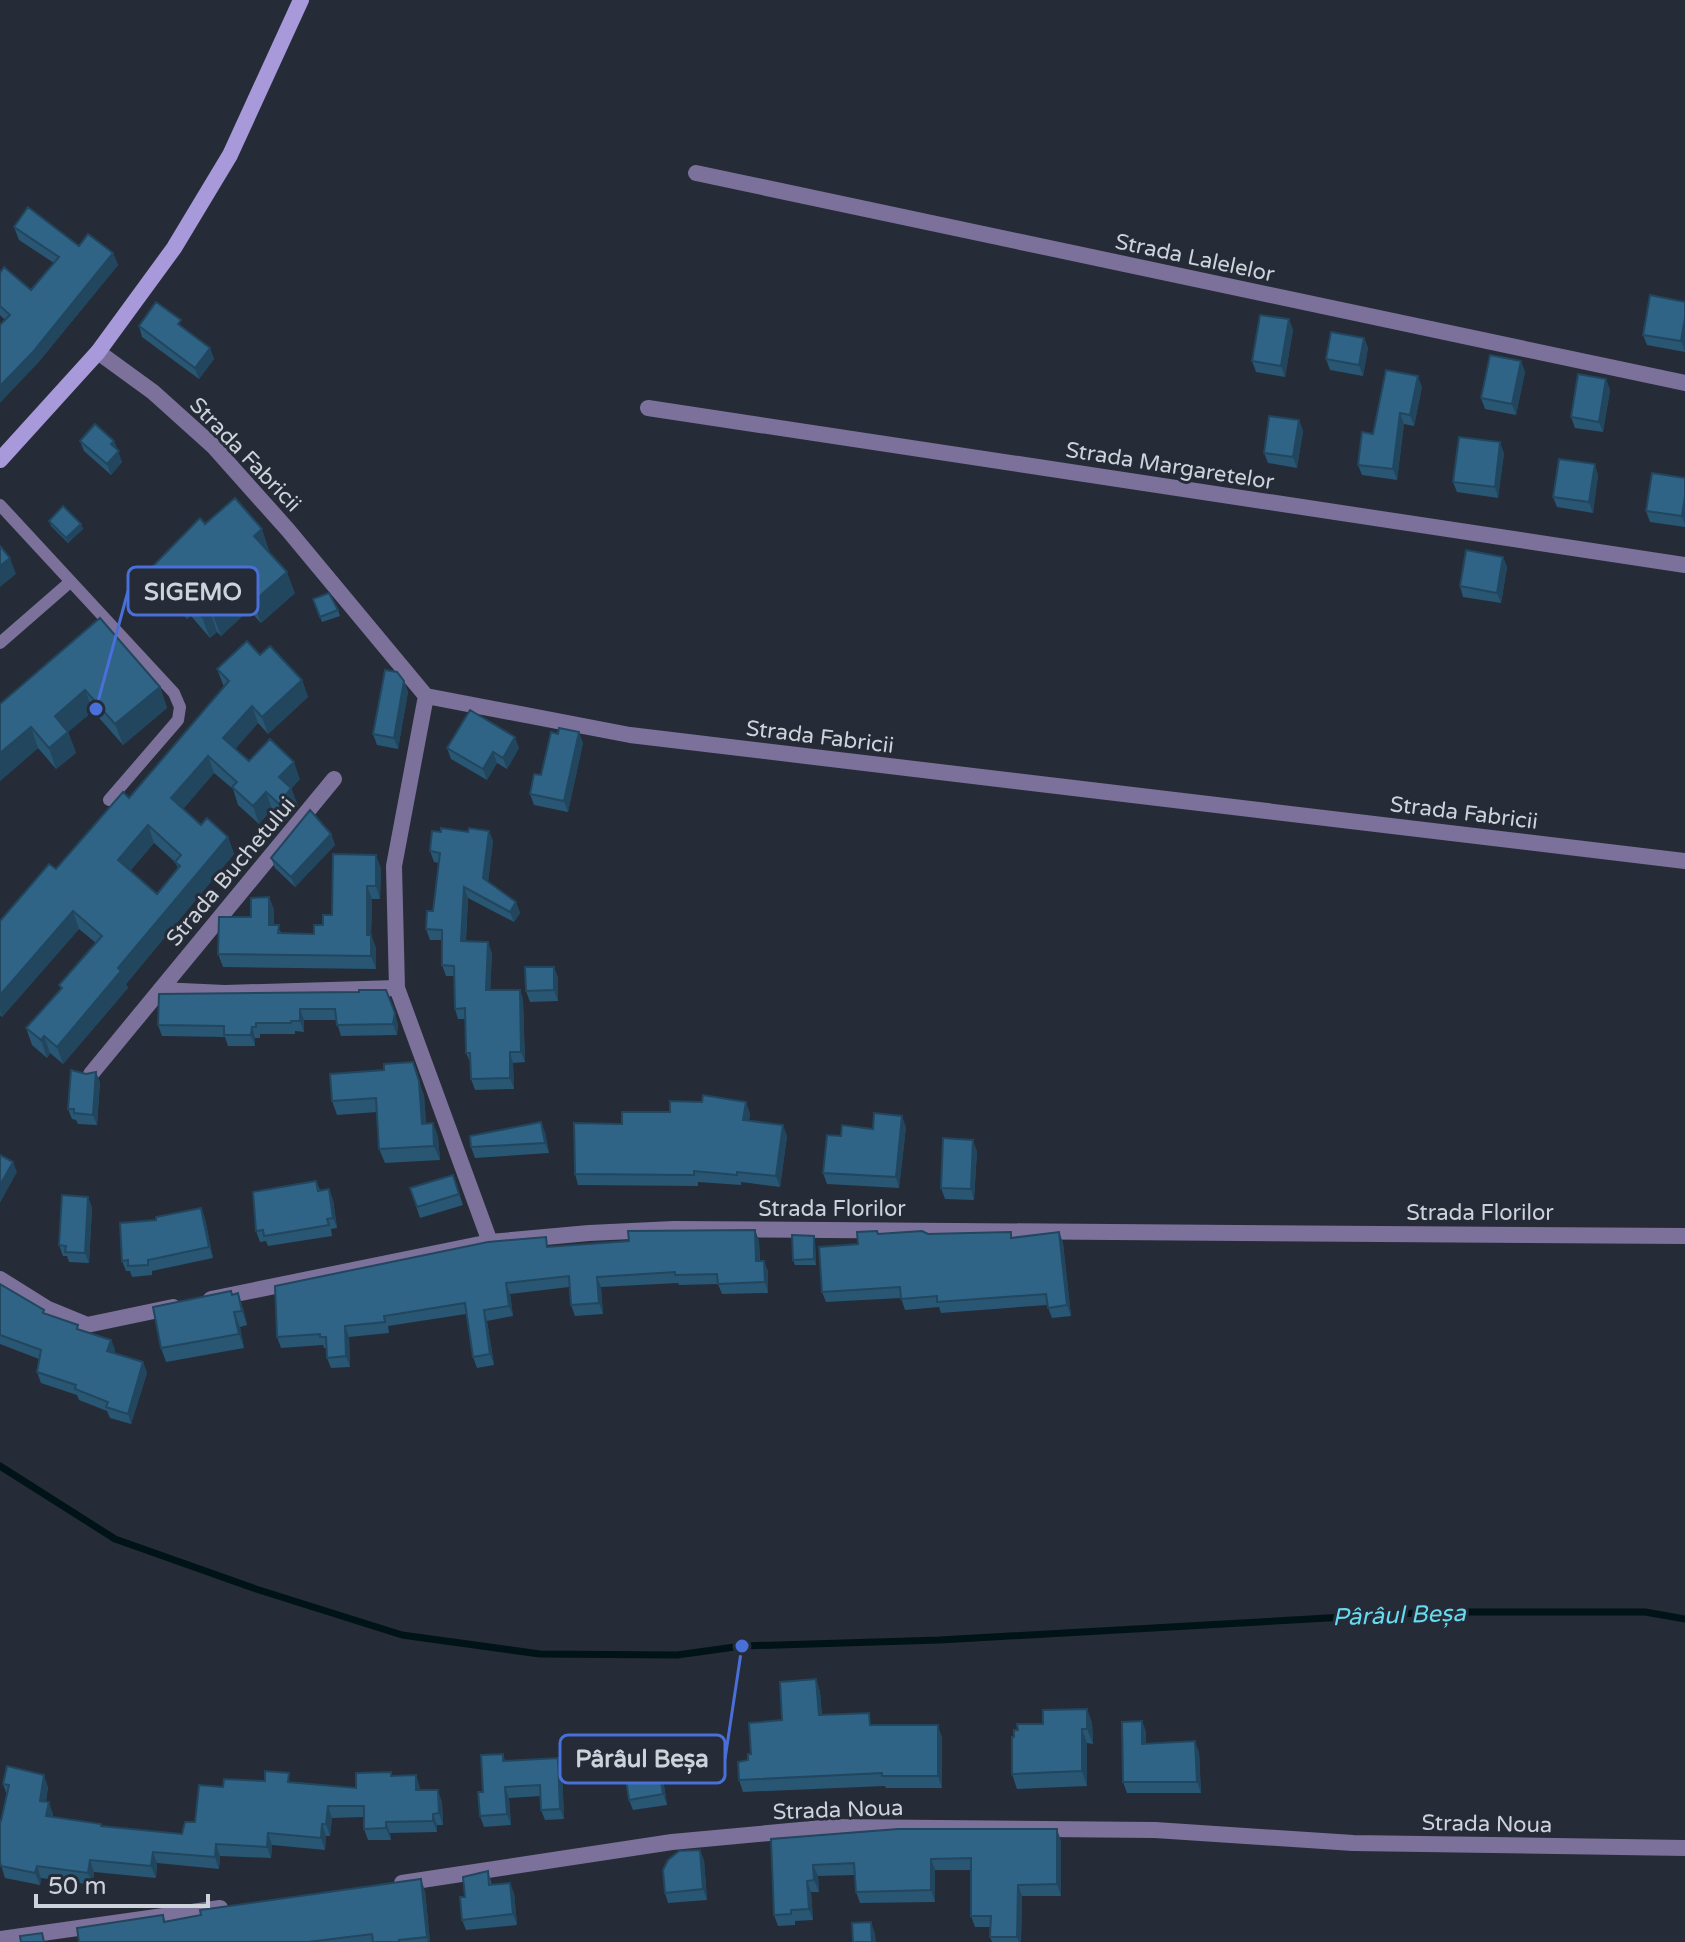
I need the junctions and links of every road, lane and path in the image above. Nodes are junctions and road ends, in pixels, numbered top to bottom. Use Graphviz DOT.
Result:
graph roads {
  1 [pos="301,0"];
  2 [pos="696,173"];
  3 [pos="98,352"];
  4 [pos="1685,383"];
  5 [pos="648,408"];
  6 [pos="0,460"];
  7 [pos="0,505"];
  8 [pos="1685,565"];
  9 [pos="70,582"];
  10 [pos="0,643"];
  11 [pos="426,696"];
  12 [pos="334,779"];
  13 [pos="109,800"];
  14 [pos="1685,861"];
  15 [pos="397,988"];
  16 [pos="160,990"];
  17 [pos="91,1074"];
  18 [pos="1685,1236"];
  19 [pos="490,1242"];
  20 [pos="0,1279"];
  21 [pos="1685,1848"];
  22 [pos="391,1884"];
  23 [pos="238,1905"];
  24 [pos="0,1939"];
  1 -- 3 [label="main road"];
  2 -- 4 [label="street, Strada Lalelelor"];
  3 -- 6 [label="main road"];
  3 -- 11 [label="street, Strada Fabricii"];
  5 -- 8 [label="street, Strada Margaretelor"];
  7 -- 9 [label="lane"];
  9 -- 10 [label="lane"];
  9 -- 13 [label="lane"];
  11 -- 14 [label="street, Strada Fabricii"];
  11 -- 15 [label="street"];
  12 -- 16 [label="street, Strada Buchetului"];
  15 -- 16 [label="street"];
  15 -- 19 [label="street"];
  16 -- 17 [label="street, Strada Buchetului"];
  18 -- 19 [label="street, Strada Florilor"];
  19 -- 20 [label="street, Strada Florilor"];
  21 -- 22 [label="street, Strada Noua"];
  23 -- 24 [label="street"];
}
